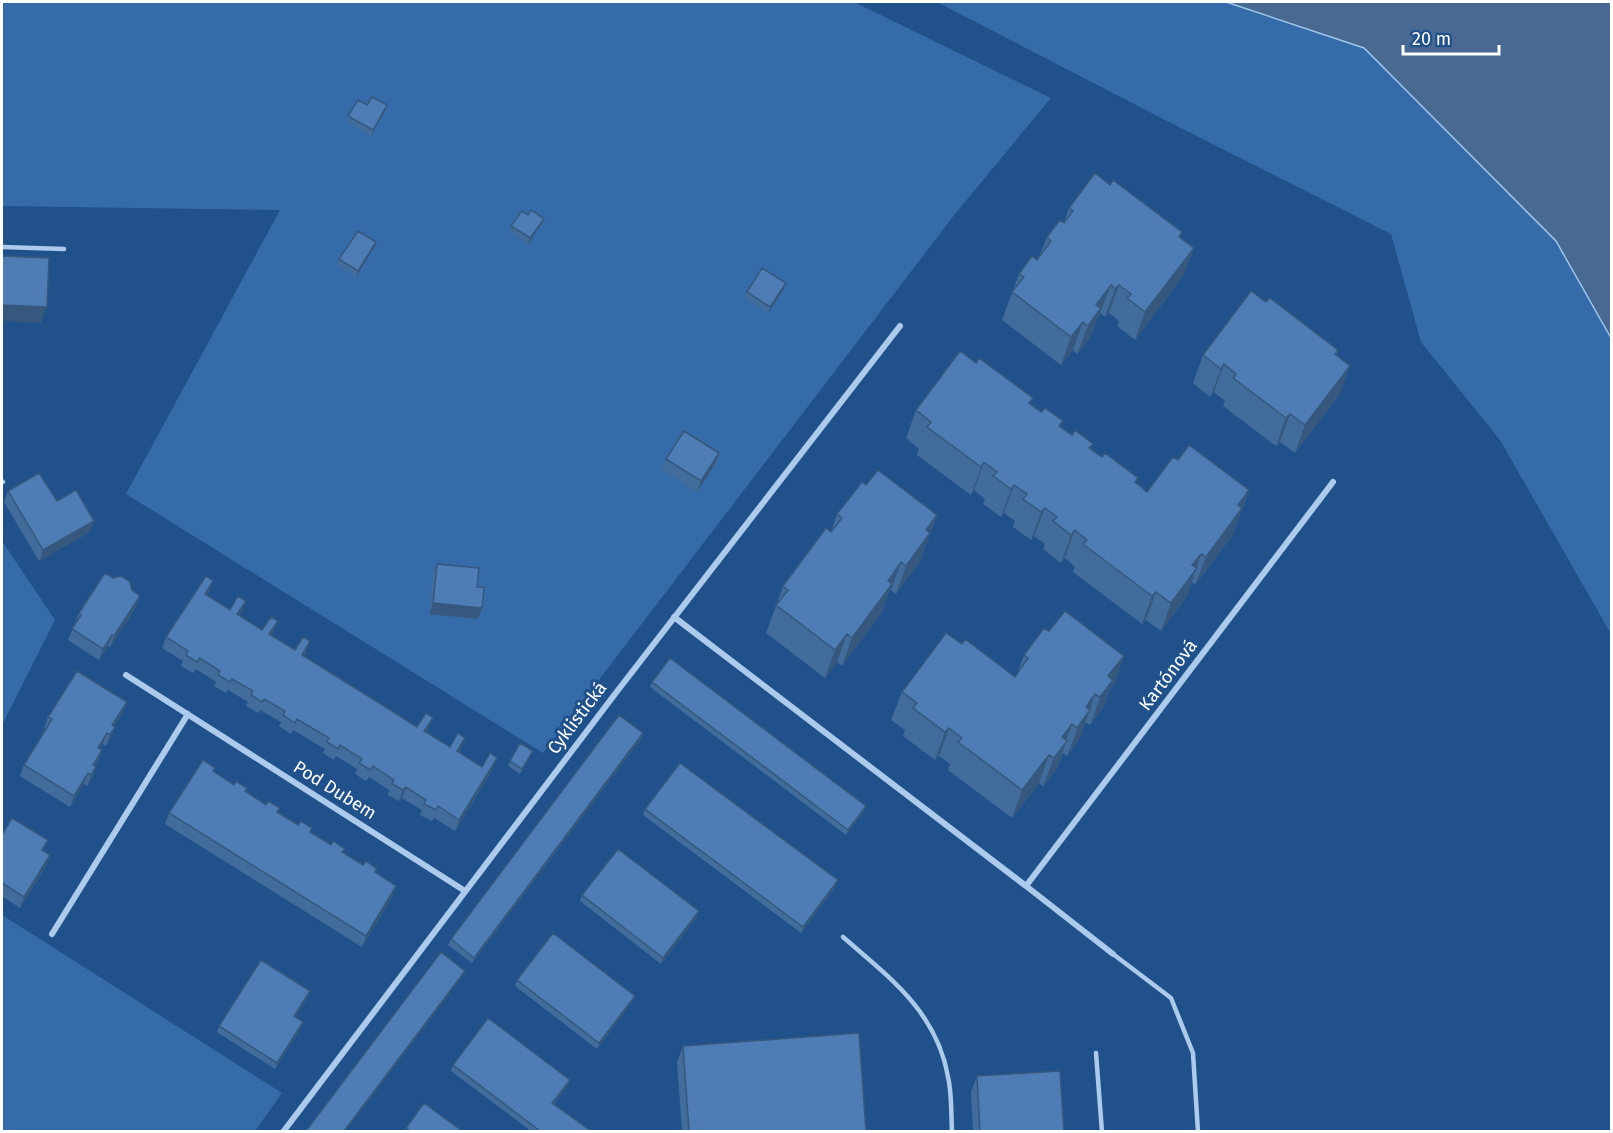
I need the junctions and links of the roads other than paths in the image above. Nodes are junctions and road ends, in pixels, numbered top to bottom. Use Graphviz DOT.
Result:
graph roads {
  1 [pos="2,247"];
  2 [pos="64,249"];
  3 [pos="900,326"];
  4 [pos="1333,482"];
  5 [pos="674,617"];
  6 [pos="126,675"];
  7 [pos="188,714"];
  8 [pos="1026,885"];
  9 [pos="465,891"];
  10 [pos="52,934"];
  11 [pos="843,938"];
  12 [pos="1113,954"];
  13 [pos="1096,1053"];
  14 [pos="283,1131"];
  15 [pos="952,1131"];
  16 [pos="1102,1131"];
  17 [pos="1198,1131"];
  1 -- 2 [label="lane"];
  3 -- 5 [label="street, Cyklistická"];
  4 -- 8 [label="street, Kartónová"];
  5 -- 8 [label="street"];
  5 -- 9 [label="street, Cyklistická"];
  6 -- 7 [label="street, Pod Dubem"];
  7 -- 9 [label="street, Pod Dubem"];
  7 -- 10 [label="street"];
  8 -- 12 [label="street"];
  9 -- 14 [label="street, Cyklistická"];
  11 -- 15 [label="lane"];
  12 -- 17 [label="lane"];
  13 -- 16 [label="lane"];
}
